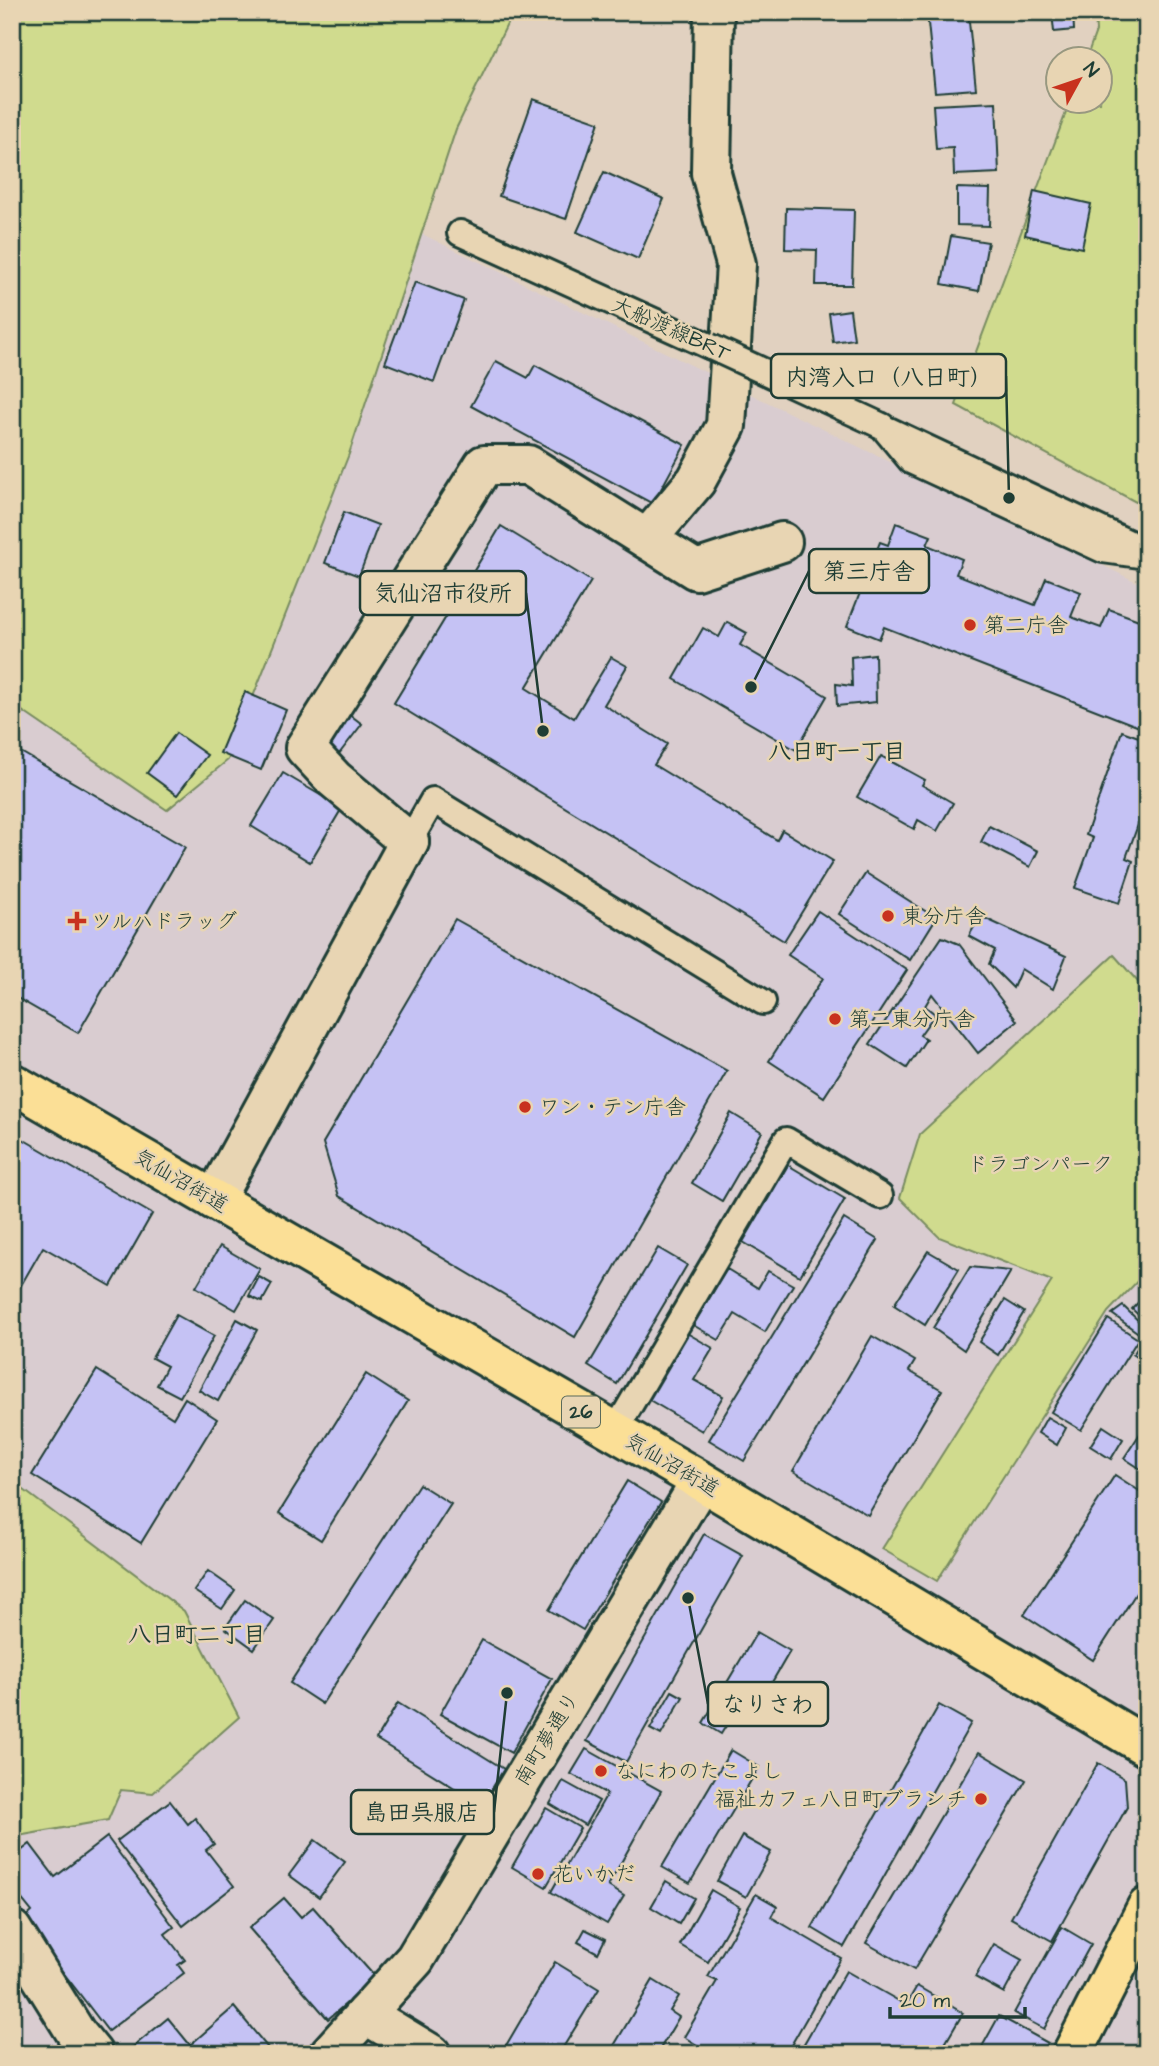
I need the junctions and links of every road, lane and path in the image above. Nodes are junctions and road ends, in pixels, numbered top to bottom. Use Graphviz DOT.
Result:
graph roads {
  1 [pos="714,12"];
  2 [pos="460,233"];
  3 [pos="647,539"];
  4 [pos="782,542"];
  5 [pos="1147,554"];
  6 [pos="409,842"];
  7 [pos="763,1002"];
  8 [pos="12,1083"];
  9 [pos="880,1196"];
  10 [pos="214,1200"];
  11 [pos="615,1431"];
  12 [pos="701,1481"];
  13 [pos="1147,1747"];
  14 [pos="1147,1907"];
  15 [pos="12,1930"];
  16 [pos="365,2014"];
  17 [pos="93,2054"];
  18 [pos="329,2054"];
  19 [pos="431,2054"];
  20 [pos="1072,2054"];
  1 -- 3 [label="street"];
  2 -- 5 [label="lane, 大船渡線BRT, bridge"];
  3 -- 4 [label="street"];
  3 -- 6 [label="street"];
  6 -- 7 [label="lane"];
  6 -- 10 [label="street"];
  8 -- 10 [label="main road, 気仙沼街道 / 26"];
  9 -- 11 [label="lane"];
  10 -- 11 [label="main road, 気仙沼街道 / 26"];
  11 -- 12 [label="main road, 気仙沼街道 / 26"];
  12 -- 13 [label="main road, 気仙沼街道 / 26"];
  12 -- 16 [label="street, 南町夢通り"];
  14 -- 20 [label="main road"];
  15 -- 17 [label="street"];
  16 -- 18 [label="street, 南町夢通り"];
  16 -- 19 [label="street"];
}
